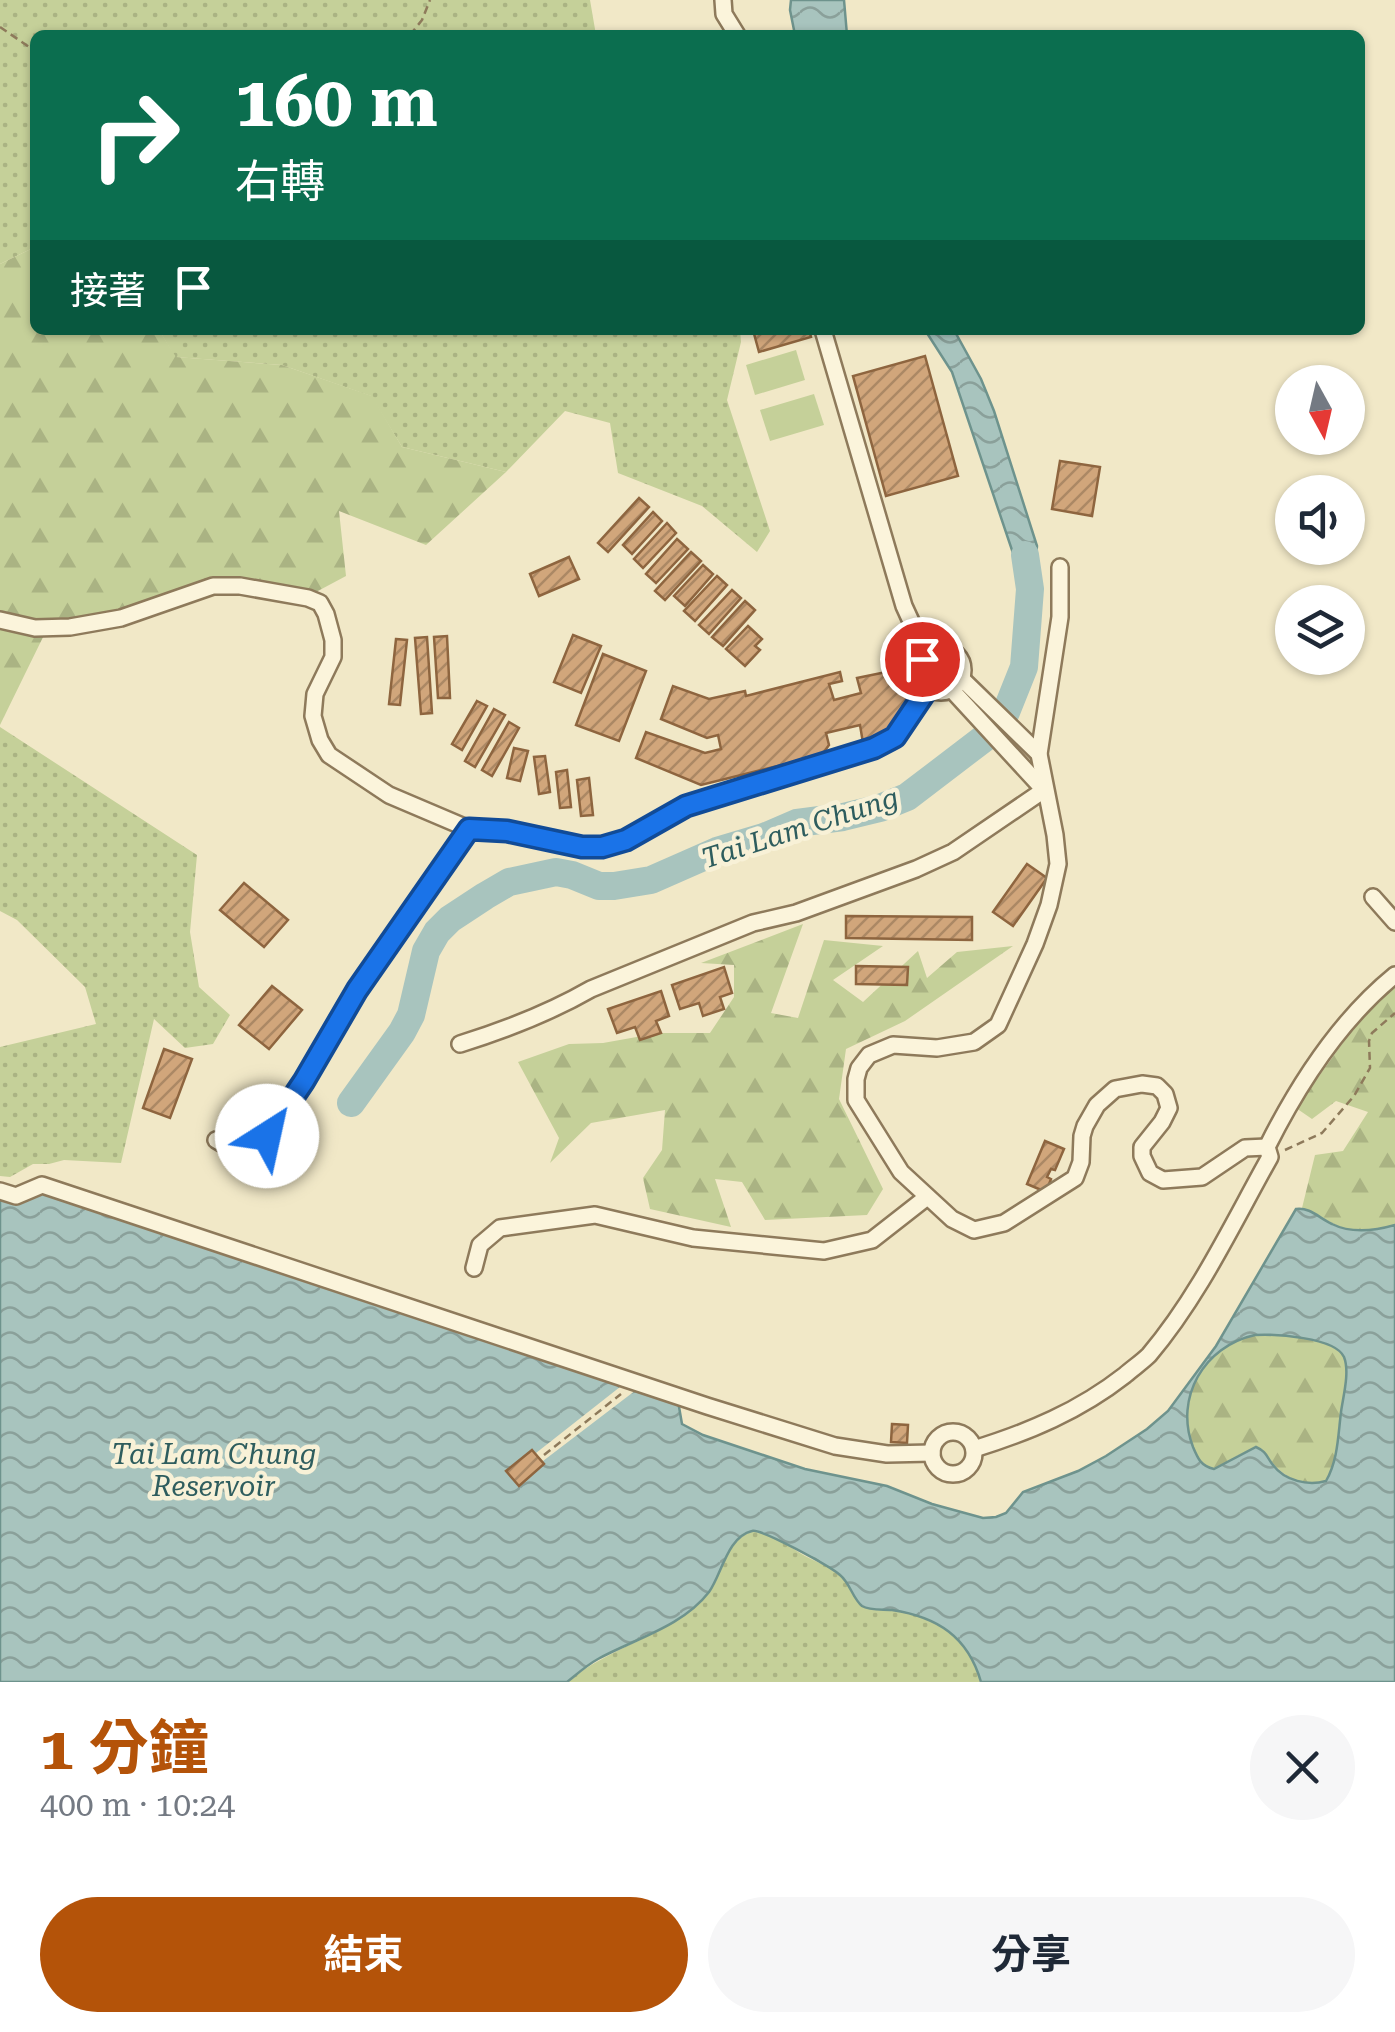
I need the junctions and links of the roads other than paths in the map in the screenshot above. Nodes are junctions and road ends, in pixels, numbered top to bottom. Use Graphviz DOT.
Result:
graph roads {
  1 [pos="723,0"];
  2 [pos="734,30"];
  3 [pos="824,335"];
  4 [pos="1060,567"];
  5 [pos="0,620"];
  6 [pos="926,654"];
  7 [pos="956,684"];
  8 [pos="928,688"];
  9 [pos="969,698"];
  10 [pos="1039,754"];
  11 [pos="1044,790"];
  12 [pos="469,829"];
  13 [pos="1374,897"];
  14 [pos="1395,922"];
  15 [pos="1395,975"];
  16 [pos="460,1044"];
  17 [pos="216,1140"];
  18 [pos="1269,1152"];
  19 [pos="0,1191"];
  20 [pos="927,1197"];
  21 [pos="474,1268"];
  22 [pos="974,1449"];
  23 [pos="932,1453"];
  1 -- 2 [label="lane"];
  3 -- 6 [label="lane"];
  4 -- 10 [label="lane"];
  5 -- 12 [label="lane"];
  6 -- 7 [label="lane"];
  6 -- 8 [label="lane"];
  7 -- 8 [label="lane"];
  7 -- 9 [label="lane"];
  8 -- 12 [label="lane"];
  9 -- 10 [label="lane"];
  9 -- 11 [label="lane"];
  10 -- 11 [label="lane"];
  11 -- 16 [label="lane"];
  11 -- 20 [label="lane"];
  12 -- 17 [label="lane"];
  13 -- 14 [label="lane"];
  15 -- 18 [label="lane"];
  18 -- 20 [label="lane"];
  18 -- 22 [label="lane"];
  19 -- 23 [label="lane"];
  20 -- 21 [label="lane"];
  22 -- 23 [label="lane"];
  22 -- 23 [label="lane"];
}
